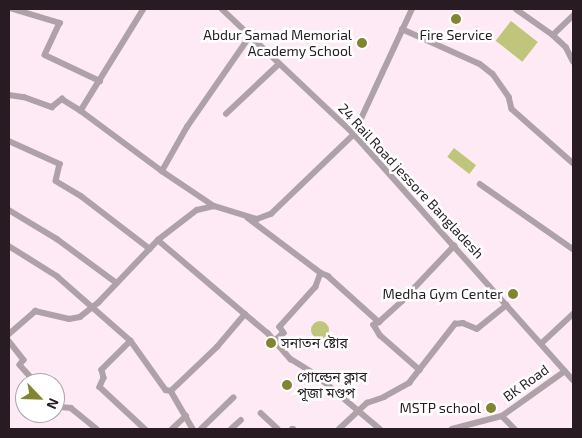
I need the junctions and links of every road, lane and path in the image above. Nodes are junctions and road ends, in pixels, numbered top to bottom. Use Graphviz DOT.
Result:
graph roads {
  1 [pos="13,9"];
  2 [pos="44,9"];
  3 [pos="144,9"];
  4 [pos="222,9"];
  5 [pos="412,9"];
  6 [pos="516,9"];
  7 [pos="41,16"];
  8 [pos="573,16"];
  9 [pos="402,29"];
  10 [pos="553,35"];
  11 [pos="250,36"];
  12 [pos="573,61"];
  13 [pos="279,64"];
  14 [pos="100,80"];
  15 [pos="9,95"];
  16 [pos="81,111"];
  17 [pos="226,114"];
  18 [pos="354,134"];
  19 [pos="9,141"];
  20 [pos="573,163"];
  21 [pos="162,171"];
  22 [pos="480,184"];
  23 [pos="214,206"];
  24 [pos="9,210"];
  25 [pos="245,216"];
  26 [pos="158,240"];
  27 [pos="9,246"];
  28 [pos="454,246"];
  29 [pos="150,249"];
  30 [pos="573,250"];
  31 [pos="321,273"];
  32 [pos="117,284"];
  33 [pos="508,305"];
  34 [pos="92,308"];
  35 [pos="245,314"];
  36 [pos="573,314"];
  37 [pos="379,322"];
  38 [pos="9,334"];
  39 [pos="9,341"];
  40 [pos="131,341"];
  41 [pos="275,341"];
  42 [pos="542,343"];
  43 [pos="420,370"];
  44 [pos="573,370"];
  45 [pos="27,373"];
  46 [pos="566,373"];
  47 [pos="573,380"];
  48 [pos="171,391"];
  49 [pos="233,398"];
  50 [pos="65,407"];
  51 [pos="358,411"];
  52 [pos="261,413"];
  53 [pos="186,416"];
  54 [pos="502,416"];
  55 [pos="241,420"];
  56 [pos="97,429"];
  57 [pos="145,429"];
  58 [pos="172,429"];
  59 [pos="194,429"];
  60 [pos="201,429"];
  61 [pos="230,429"];
  62 [pos="278,429"];
  63 [pos="339,429"];
  64 [pos="380,429"];
  65 [pos="452,429"];
  66 [pos="515,429"];
  1 -- 7 [label="street"];
  2 -- 7 [label="street"];
  3 -- 14 [label="street"];
  4 -- 11 [label="street, 24 Rail Road jessore Bangladesh"];
  5 -- 9 [label="street"];
  6 -- 10 [label="street"];
  7 -- 14 [label="street"];
  8 -- 10 [label="street"];
  9 -- 18 [label="street"];
  9 -- 20 [label="street"];
  10 -- 12 [label="street"];
  11 -- 13 [label="street, 24 Rail Road jessore Bangladesh"];
  11 -- 21 [label="street"];
  13 -- 17 [label="street"];
  13 -- 18 [label="street, 24 Rail Road jessore Bangladesh"];
  14 -- 16 [label="street"];
  15 -- 16 [label="street"];
  16 -- 21 [label="street"];
  18 -- 25 [label="street"];
  18 -- 28 [label="street, 24 Rail Road jessore Bangladesh"];
  19 -- 29 [label="street"];
  21 -- 23 [label="street"];
  22 -- 30 [label="street"];
  23 -- 25 [label="street"];
  23 -- 26 [label="street"];
  24 -- 32 [label="street"];
  25 -- 31 [label="street"];
  26 -- 29 [label="street"];
  26 -- 35 [label="street"];
  27 -- 34 [label="street"];
  28 -- 33 [label="street, 24 Rail Road jessore Bangladesh"];
  28 -- 37 [label="street"];
  29 -- 32 [label="street"];
  31 -- 37 [label="street"];
  31 -- 41 [label="street"];
  32 -- 34 [label="street"];
  33 -- 42 [label="street, 24 Rail Road jessore Bangladesh"];
  33 -- 43 [label="street"];
  34 -- 38 [label="street"];
  34 -- 40 [label="street"];
  35 -- 41 [label="street"];
  35 -- 48 [label="street"];
  36 -- 42 [label="street"];
  37 -- 43 [label="street"];
  39 -- 45 [label="street"];
  40 -- 48 [label="street"];
  40 -- 57 [label="street"];
  41 -- 51 [label="street"];
  42 -- 46 [label="street, 24 Rail Road jessore Bangladesh"];
  43 -- 51 [label="street"];
  44 -- 46 [label="street, BK Road"];
  46 -- 47 [label="street, 24 Rail Road jessore Bangladesh"];
  46 -- 54 [label="street, BK Road"];
  48 -- 53 [label="street"];
  49 -- 60 [label="street"];
  50 -- 56 [label="street"];
  51 -- 63 [label="street"];
  51 -- 64 [label="street"];
  52 -- 62 [label="street"];
  53 -- 58 [label="street"];
  53 -- 59 [label="street"];
  54 -- 65 [label="street, BK Road"];
  54 -- 66 [label="street, BK Road"];
  55 -- 61 [label="street"];
}
